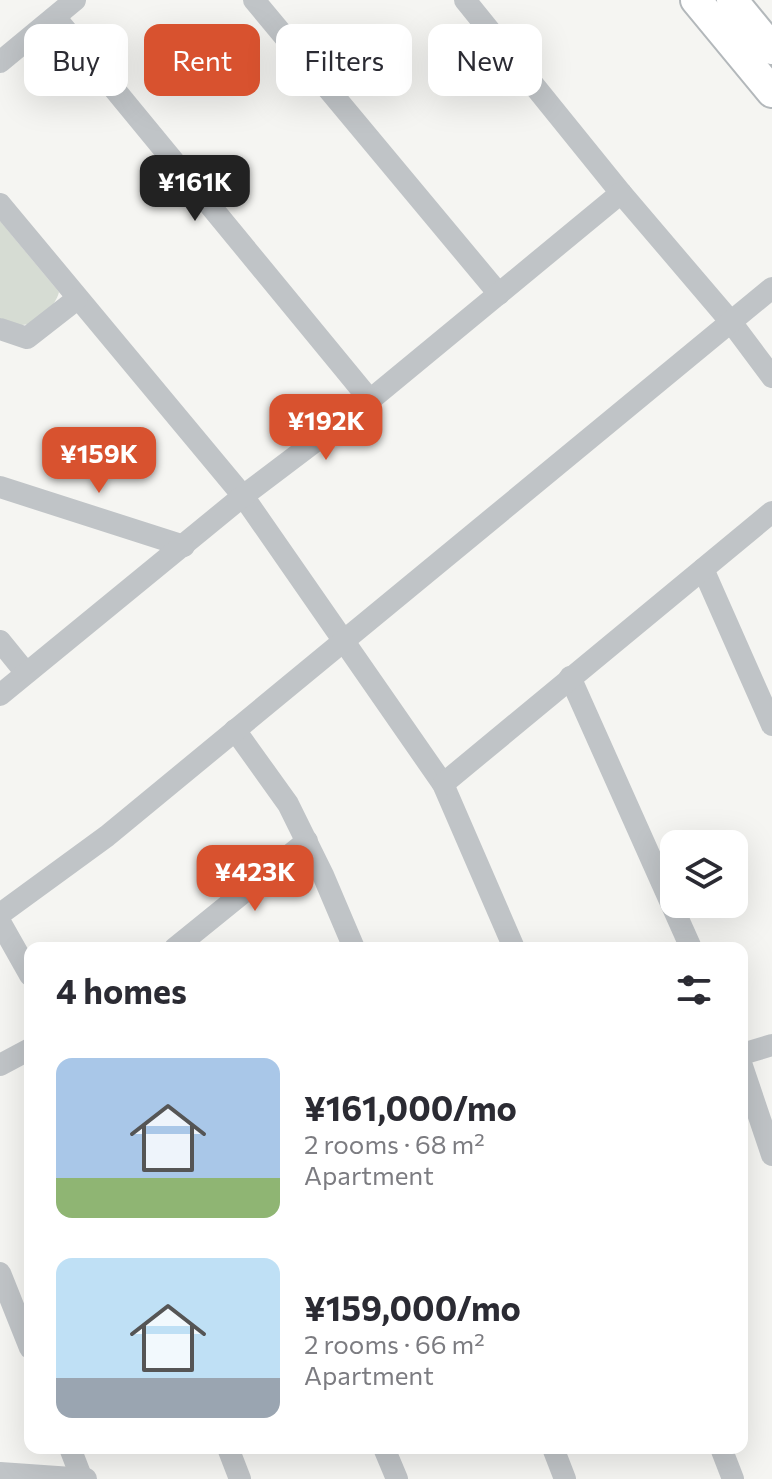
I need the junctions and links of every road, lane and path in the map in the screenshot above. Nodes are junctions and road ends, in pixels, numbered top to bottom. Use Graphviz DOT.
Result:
graph roads {
  1 [pos="75,0"];
  2 [pos="254,0"];
  3 [pos="465,0"];
  4 [pos="696,0"];
  5 [pos="732,0"];
  6 [pos="55,17"];
  7 [pos="772,49"];
  8 [pos="0,62"];
  9 [pos="772,92"];
  10 [pos="621,193"];
  11 [pos="0,204"];
  12 [pos="772,288"];
  13 [pos="499,294"];
  14 [pos="77,299"];
  15 [pos="731,322"];
  16 [pos="0,329"];
  17 [pos="772,377"];
  18 [pos="370,400"];
  19 [pos="0,487"];
  20 [pos="243,496"];
  21 [pos="772,512"];
  22 [pos="184,546"];
  23 [pos="703,569"];
  24 [pos="343,640"];
  25 [pos="0,641"];
  26 [pos="26,673"];
  27 [pos="570,677"];
  28 [pos="0,695"];
  29 [pos="772,725"];
  30 [pos="235,730"];
  31 [pos="443,784"];
  32 [pos="307,841"];
  33 [pos="0,914"];
  34 [pos="0,922"];
  35 [pos="187,942"];
  36 [pos="351,942"];
  37 [pos="511,942"];
  38 [pos="688,942"];
  39 [pos="24,964"];
  40 [pos="772,1045"];
  41 [pos="24,1052"];
  42 [pos="748,1052"];
  43 [pos="0,1065"];
  44 [pos="748,1084"];
  45 [pos="772,1155"];
  46 [pos="0,1273"];
  47 [pos="24,1333"];
  48 [pos="73,1454"];
  49 [pos="230,1454"];
  50 [pos="387,1454"];
  51 [pos="555,1454"];
  52 [pos="723,1454"];
  53 [pos="0,1473"];
  54 [pos="84,1479"];
  55 [pos="240,1479"];
  56 [pos="397,1479"];
  57 [pos="565,1479"];
  58 [pos="733,1479"];
  1 -- 6 [label="street"];
  2 -- 13 [label="street"];
  3 -- 10 [label="street"];
  4 -- 9 [label="main road"];
  5 -- 7 [label="main road"];
  6 -- 8 [label="street"];
  6 -- 18 [label="street"];
  10 -- 13 [label="street"];
  10 -- 15 [label="street"];
  11 -- 14 [label="street"];
  12 -- 15 [label="street"];
  13 -- 18 [label="street"];
  14 -- 16 [label="street"];
  14 -- 20 [label="street"];
  15 -- 17 [label="street"];
  15 -- 24 [label="street"];
  18 -- 20 [label="street"];
  19 -- 22 [label="street"];
  20 -- 22 [label="street"];
  20 -- 24 [label="street"];
  21 -- 23 [label="street"];
  22 -- 26 [label="street"];
  23 -- 27 [label="street"];
  23 -- 29 [label="street"];
  24 -- 30 [label="street"];
  24 -- 31 [label="street"];
  25 -- 26 [label="street"];
  26 -- 28 [label="street"];
  27 -- 31 [label="street"];
  27 -- 38 [label="street"];
  30 -- 32 [label="street"];
  30 -- 33 [label="street"];
  31 -- 37 [label="street"];
  32 -- 35 [label="street"];
  32 -- 36 [label="street"];
  34 -- 39 [label="street"];
  40 -- 42 [label="street"];
  41 -- 43 [label="street"];
  44 -- 45 [label="street"];
  46 -- 47 [label="street"];
  48 -- 54 [label="street"];
  49 -- 55 [label="street"];
  50 -- 56 [label="street"];
  51 -- 57 [label="street"];
  52 -- 58 [label="street"];
  53 -- 54 [label="street"];
}
